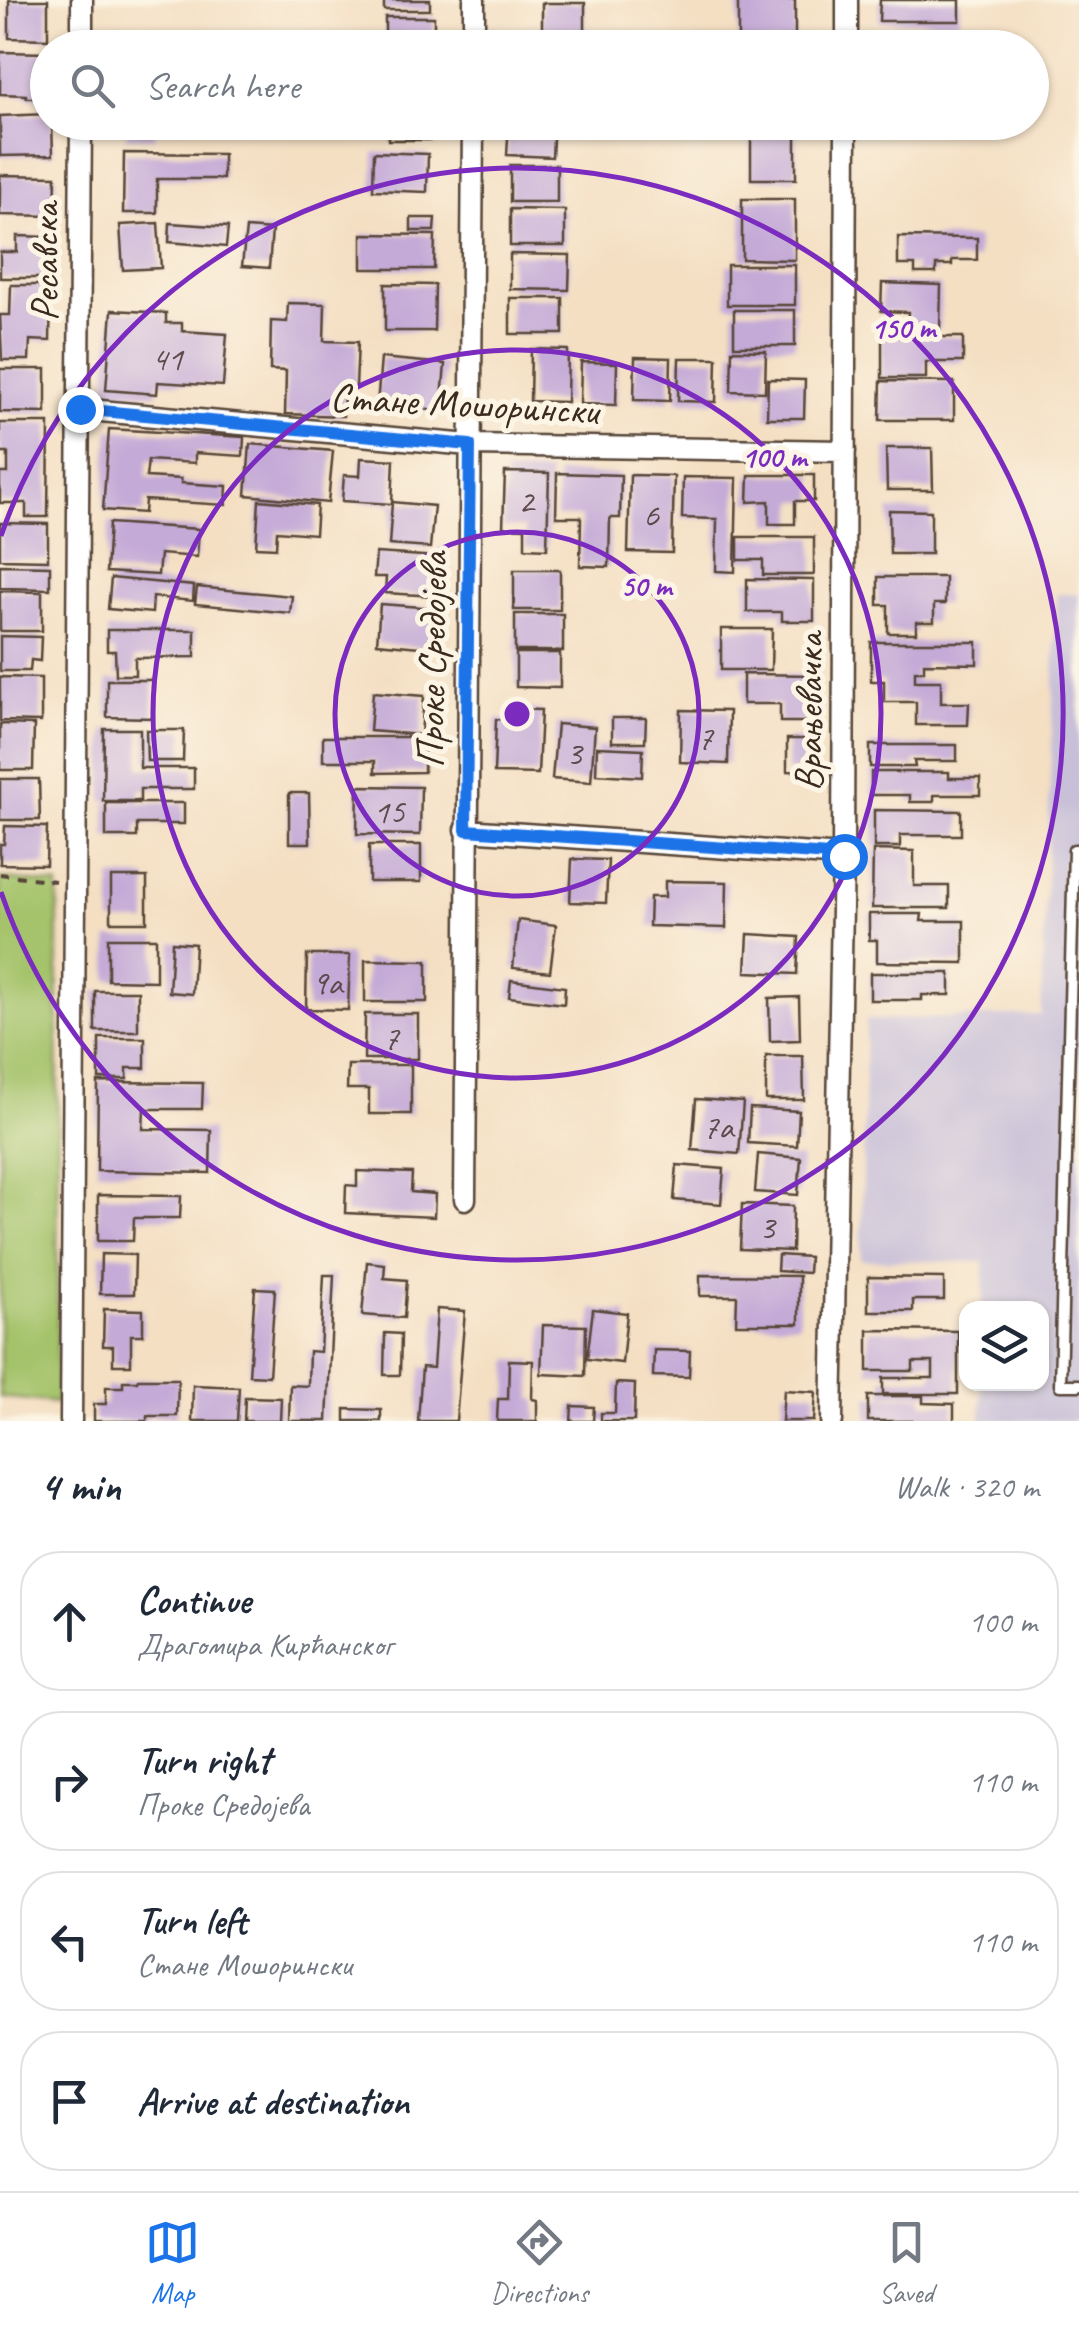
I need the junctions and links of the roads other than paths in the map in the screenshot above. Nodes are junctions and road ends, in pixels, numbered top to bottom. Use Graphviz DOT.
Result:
graph roads {
  1 [pos="82,0"];
  2 [pos="474,0"];
  3 [pos="847,0"];
  4 [pos="82,30"];
  5 [pos="474,30"];
  6 [pos="847,30"];
  7 [pos="81,140"];
  8 [pos="473,140"];
  9 [pos="846,140"];
  10 [pos="80,409"];
  11 [pos="470,445"];
  12 [pos="845,451"];
  13 [pos="466,830"];
  14 [pos="1079,850"];
  15 [pos="844,856"];
  16 [pos="464,1199"];
  17 [pos="1079,1385"];
  18 [pos="71,1421"];
  19 [pos="832,1421"];
  1 -- 4 [label="street"];
  2 -- 5 [label="street"];
  3 -- 6 [label="street"];
  7 -- 10 [label="street, Ресавска"];
  8 -- 11 [label="street, Проке Средојева"];
  9 -- 12 [label="street, Врањевачка"];
  10 -- 11 [label="street, Стане Мошорински"];
  10 -- 18 [label="street, Ресавска"];
  11 -- 12 [label="street, Стане Мошорински"];
  11 -- 13 [label="street, Проке Средојева"];
  12 -- 15 [label="street, Врањевачка"];
  13 -- 15 [label="street"];
  13 -- 16 [label="street, Проке Средојева"];
  14 -- 17 [label="lane"];
  15 -- 19 [label="street, Врањевачка"];
}
